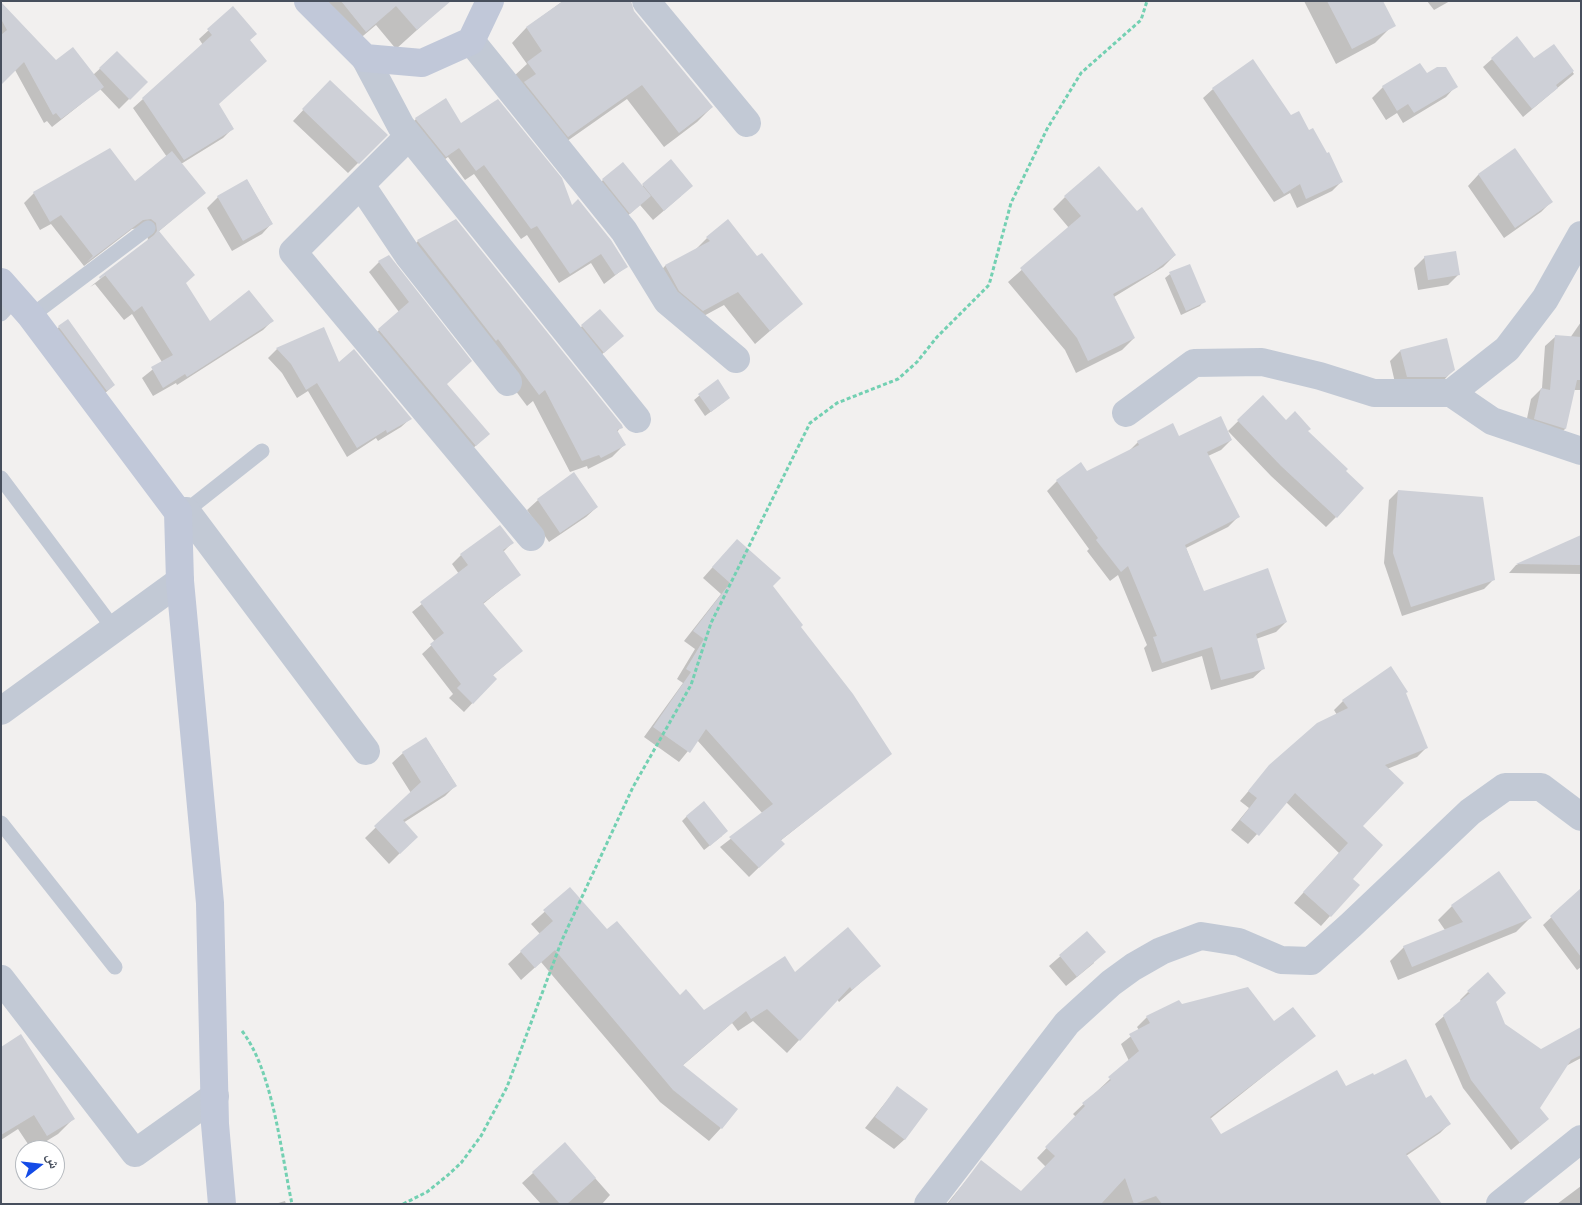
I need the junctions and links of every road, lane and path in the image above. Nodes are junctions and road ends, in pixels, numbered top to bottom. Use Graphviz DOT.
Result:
graph roads {
  1 [pos="308,1"];
  2 [pos="490,1"];
  3 [pos="646,1"];
  4 [pos="1147,1"];
  5 [pos="471,41"];
  6 [pos="365,58"];
  7 [pos="747,123"];
  8 [pos="409,136"];
  9 [pos="361,184"];
  10 [pos="148,228"];
  11 [pos="1581,235"];
  12 [pos="12,303"];
  13 [pos="736,359"];
  14 [pos="508,382"];
  15 [pos="1451,393"];
  16 [pos="1126,412"];
  17 [pos="637,419"];
  18 [pos="262,451"];
  19 [pos="1581,451"];
  20 [pos="1,478"];
  21 [pos="182,511"];
  22 [pos="531,537"];
  23 [pos="180,581"];
  24 [pos="114,629"];
  25 [pos="1,711"];
  26 [pos="366,751"];
  27 [pos="1581,817"];
  28 [pos="1,823"];
  29 [pos="115,967"];
  30 [pos="1,979"];
  31 [pos="214,1003"];
  32 [pos="215,1096"];
  33 [pos="1581,1139"];
  34 [pos="222,1204"];
  35 [pos="292,1204"];
  36 [pos="403,1204"];
  37 [pos="928,1204"];
  38 [pos="1500,1204"];
  1 -- 6 [label="street"];
  2 -- 5 [label="street"];
  3 -- 7 [label="street"];
  4 -- 36 [label="path"];
  5 -- 6 [label="street"];
  5 -- 13 [label="street"];
  6 -- 8 [label="street"];
  8 -- 9 [label="street"];
  8 -- 17 [label="street"];
  9 -- 14 [label="street"];
  9 -- 22 [label="street"];
  10 -- 12 [label="lane"];
  11 -- 15 [label="street"];
  12 -- 21 [label="street"];
  15 -- 16 [label="street"];
  15 -- 19 [label="street"];
  18 -- 21 [label="lane"];
  20 -- 24 [label="lane"];
  21 -- 23 [label="street"];
  21 -- 26 [label="street"];
  23 -- 24 [label="street"];
  23 -- 31 [label="street"];
  24 -- 25 [label="street"];
  27 -- 37 [label="street"];
  28 -- 29 [label="lane"];
  30 -- 32 [label="street"];
  31 -- 32 [label="street"];
  31 -- 35 [label="path"];
  32 -- 34 [label="street"];
  33 -- 38 [label="street"];
}
